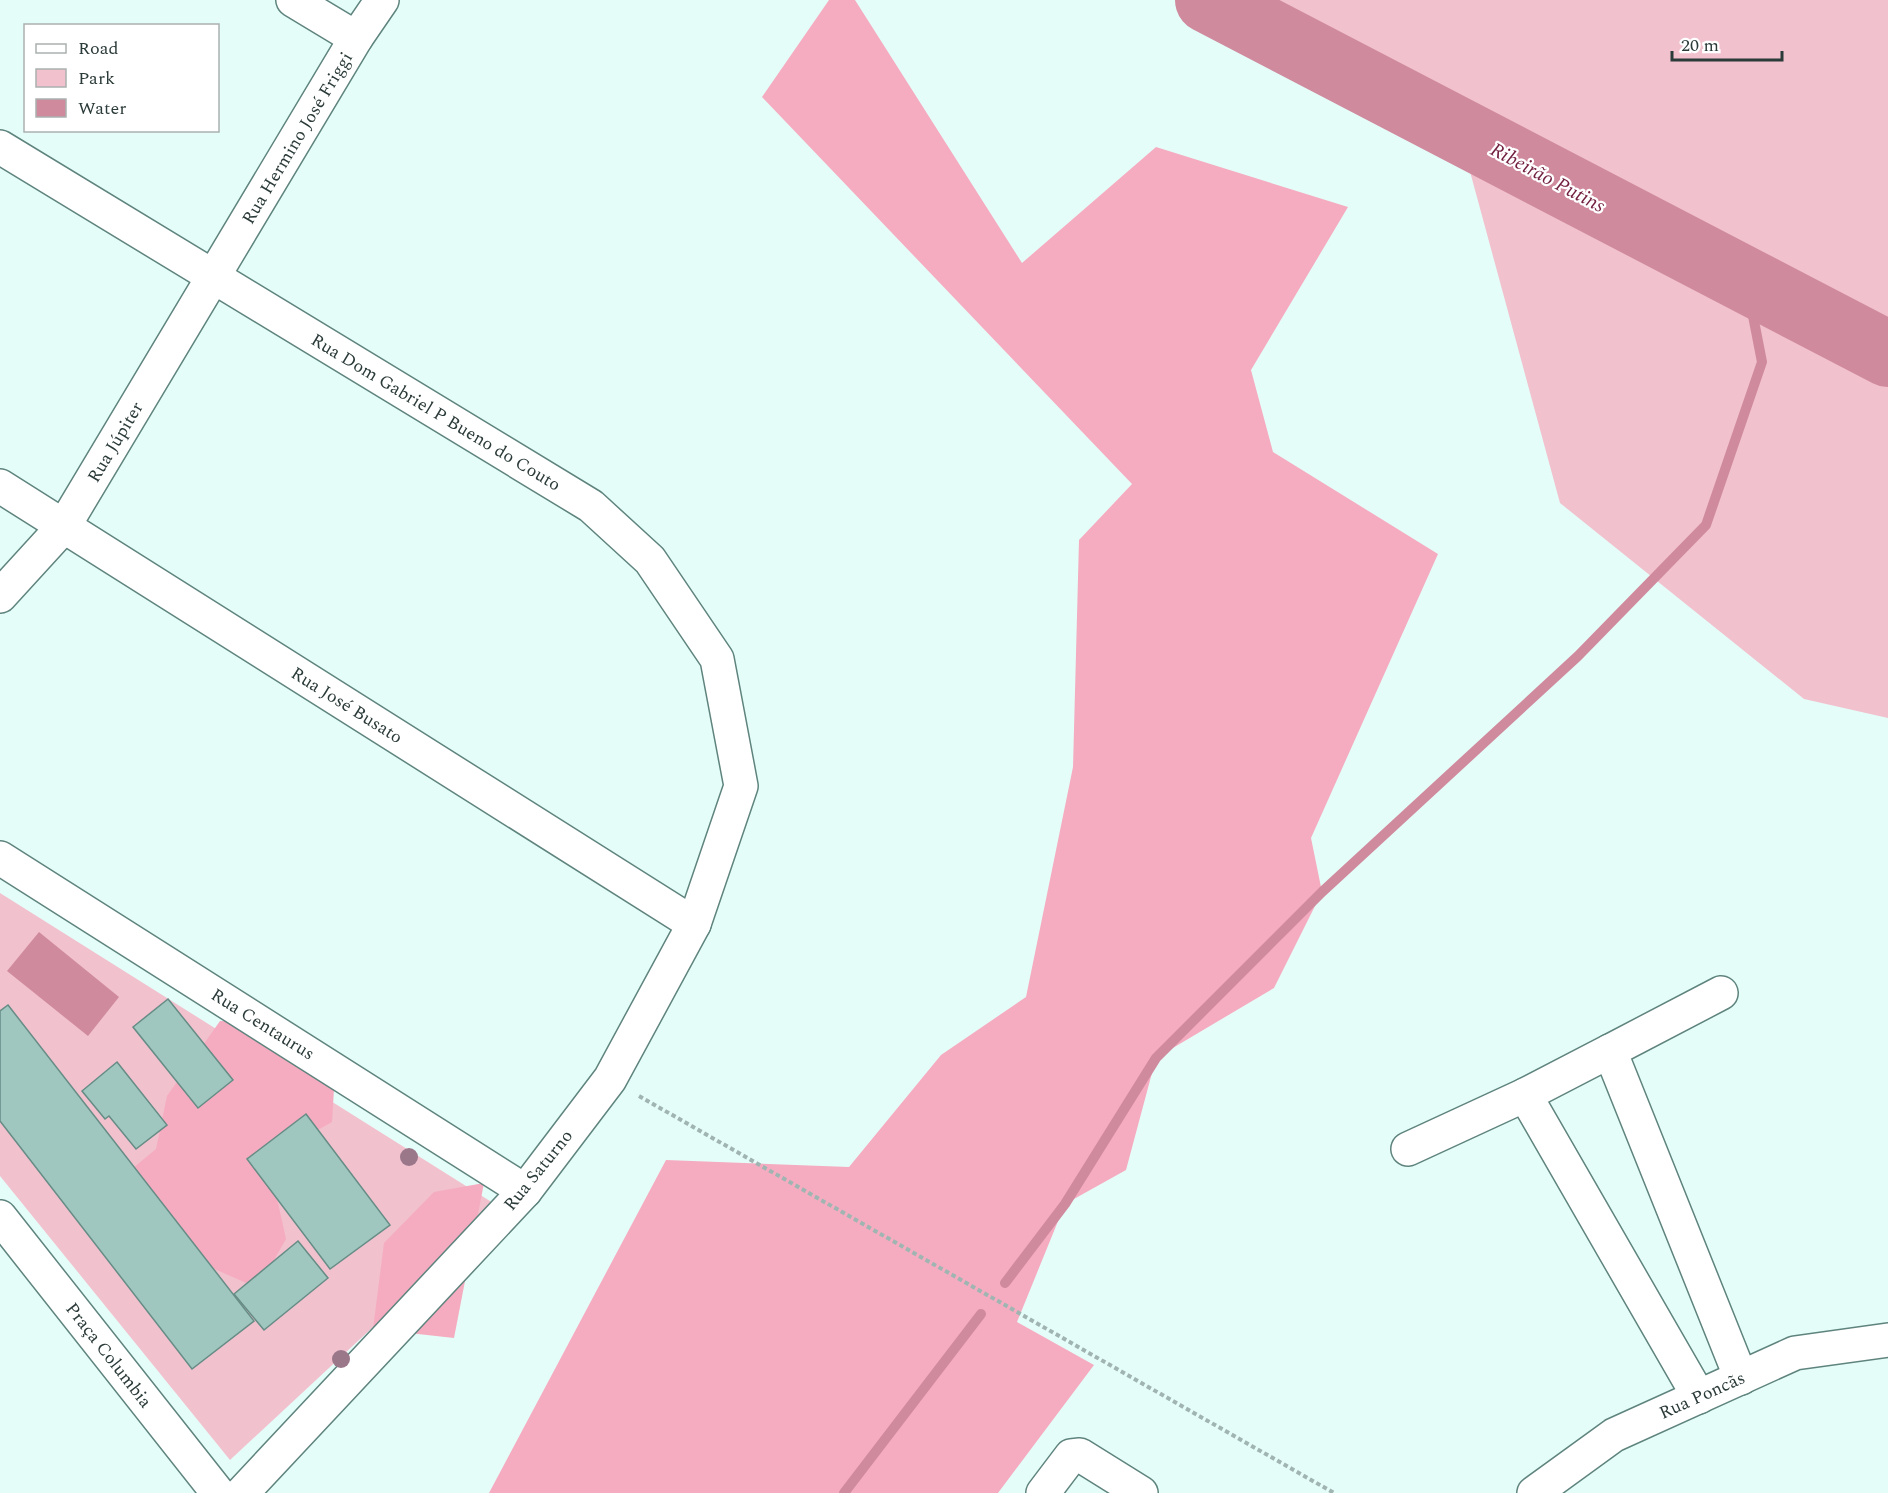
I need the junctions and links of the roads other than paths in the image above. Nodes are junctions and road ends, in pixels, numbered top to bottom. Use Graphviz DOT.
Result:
graph roads {
  1 [pos="293,0"];
  2 [pos="382,0"];
  3 [pos="356,38"];
  4 [pos="0,147"];
  5 [pos="214,277"];
  6 [pos="0,486"];
  7 [pos="64,526"];
  8 [pos="0,596"];
  9 [pos="741,786"];
  10 [pos="0,858"];
  11 [pos="694,924"];
  12 [pos="1721,993"];
  13 [pos="1610,1051"];
  14 [pos="1525,1095"];
  15 [pos="1408,1149"];
  16 [pos="525,1191"];
  17 [pos="0,1217"];
  18 [pos="1888,1340"];
  19 [pos="1741,1378"];
  20 [pos="1699,1397"];
  21 [pos="218,1493"];
  22 [pos="242,1493"];
  23 [pos="1043,1493"];
  24 [pos="1141,1493"];
  25 [pos="1534,1493"];
  1 -- 3 [label="street"];
  2 -- 3 [label="street, Rua Hermino José Friggi"];
  3 -- 5 [label="street, Rua Hermino José Friggi"];
  4 -- 5 [label="street, Rua Dom Gabriel P Bueno do Couto"];
  5 -- 7 [label="street, Rua Júpiter"];
  5 -- 9 [label="street, Rua Dom Gabriel P Bueno do Couto"];
  6 -- 7 [label="street, Rua José Busato"];
  7 -- 8 [label="street, Rua Júpiter"];
  7 -- 11 [label="street, Rua José Busato"];
  9 -- 11 [label="street, Rua Saturno"];
  10 -- 16 [label="street, Rua Centaurus"];
  11 -- 16 [label="street, Rua Saturno"];
  12 -- 13 [label="street"];
  13 -- 14 [label="street"];
  13 -- 19 [label="street"];
  14 -- 15 [label="street"];
  14 -- 20 [label="street"];
  16 -- 22 [label="street, Rua Saturno"];
  17 -- 21 [label="street, Praça Columbia"];
  18 -- 19 [label="street, Rua Poncãs"];
  19 -- 20 [label="street, Rua Poncãs"];
  20 -- 25 [label="street, Rua Poncãs"];
  23 -- 24 [label="street"];
}
